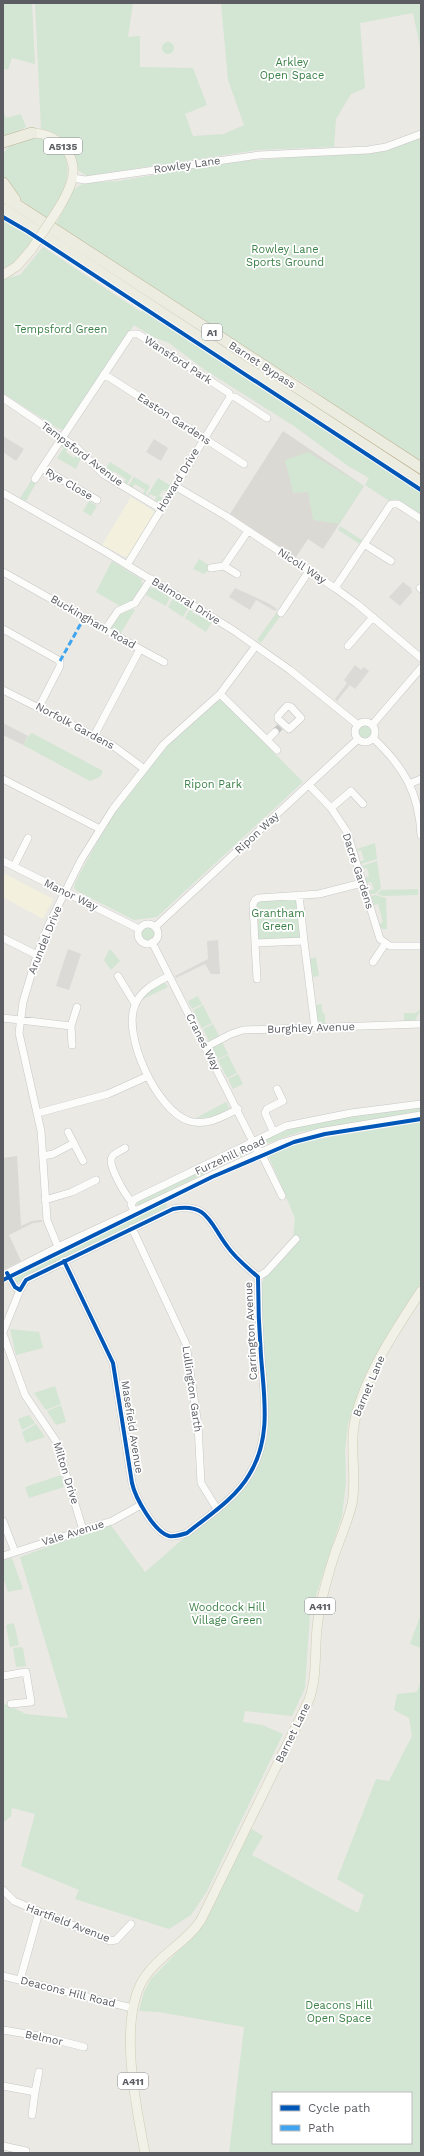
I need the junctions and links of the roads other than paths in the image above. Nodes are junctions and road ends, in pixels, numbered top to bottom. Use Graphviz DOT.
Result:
graph roads {
  1 [pos="32,133"];
  2 [pos="421,134"];
  3 [pos="7,141"];
  4 [pos="3,150"];
  5 [pos="73,178"];
  6 [pos="3,183"];
  7 [pos="3,196"];
  8 [pos="18,206"];
  9 [pos="3,209"];
  10 [pos="3,274"];
  11 [pos="104,374"];
  12 [pos="230,397"];
  13 [pos="3,398"];
  14 [pos="267,418"];
  15 [pos="62,438"];
  16 [pos="204,438"];
  17 [pos="244,464"];
  18 [pos="42,468"];
  19 [pos="421,468"];
  20 [pos="35,479"];
  21 [pos="421,482"];
  22 [pos="175,486"];
  23 [pos="3,493"];
  24 [pos="96,500"];
  25 [pos="161,509"];
  26 [pos="421,519"];
  27 [pos="248,531"];
  28 [pos="364,544"];
  29 [pos="391,562"];
  30 [pos="127,565"];
  31 [pos="224,566"];
  32 [pos="211,568"];
  33 [pos="309,571"];
  34 [pos="3,572"];
  35 [pos="237,574"];
  36 [pos="151,579"];
  37 [pos="335,588"];
  38 [pos="281,613"];
  39 [pos="372,617"];
  40 [pos="3,629"];
  41 [pos="105,630"];
  42 [pos="348,646"];
  43 [pos="256,647"];
  44 [pos="140,649"];
  45 [pos="421,658"];
  46 [pos="164,662"];
  47 [pos="421,668"];
  48 [pos="3,690"];
  49 [pos="220,694"];
  50 [pos="39,707"];
  51 [pos="372,725"];
  52 [pos="358,726"];
  53 [pos="275,732"];
  54 [pos="94,736"];
  55 [pos="373,738"];
  56 [pos="358,739"];
  57 [pos="267,740"];
  58 [pos="277,750"];
  59 [pos="143,768"];
  60 [pos="3,779"];
  61 [pos="421,779"];
  62 [pos="409,784"];
  63 [pos="309,785"];
  64 [pos="363,804"];
  65 [pos="331,808"];
  66 [pos="100,829"];
  67 [pos="421,835"];
  68 [pos="28,838"];
  69 [pos="3,861"];
  70 [pos="14,866"];
  71 [pos="362,883"];
  72 [pos="65,892"];
  73 [pos="299,895"];
  74 [pos="155,927"];
  75 [pos="139,929"];
  76 [pos="3,938"];
  77 [pos="304,941"];
  78 [pos="152,942"];
  79 [pos="255,943"];
  80 [pos="385,944"];
  81 [pos="421,946"];
  82 [pos="37,955"];
  83 [pos="373,962"];
  84 [pos="118,976"];
  85 [pos="169,976"];
  86 [pos="257,979"];
  87 [pos="135,1004"];
  88 [pos="77,1007"];
  89 [pos="3,1018"];
  90 [pos="20,1020"];
  91 [pos="421,1024"];
  92 [pos="71,1026"];
  93 [pos="315,1028"];
  94 [pos="72,1045"];
  95 [pos="206,1047"];
  96 [pos="148,1076"];
  97 [pos="277,1089"];
  98 [pos="421,1104"];
  99 [pos="238,1109"];
  100 [pos="38,1113"];
  101 [pos="421,1115"];
  102 [pos="273,1131"];
  103 [pos="68,1132"];
  104 [pos="253,1141"];
  105 [pos="74,1143"];
  106 [pos="125,1148"];
  107 [pos="259,1152"];
  108 [pos="43,1156"];
  109 [pos="83,1161"];
  110 [pos="96,1180"];
  111 [pos="168,1195"];
  112 [pos="282,1196"];
  113 [pos="45,1200"];
  114 [pos="132,1202"];
  115 [pos="173,1209"];
  116 [pos="134,1212"];
  117 [pos="132,1228"];
  118 [pos="296,1240"];
  119 [pos="58,1247"];
  120 [pos="64,1261"];
  121 [pos="5,1274"];
  122 [pos="258,1277"];
  123 [pos="20,1290"];
  124 [pos="421,1291"];
  125 [pos="3,1333"];
  126 [pos="141,1505"];
  127 [pos="216,1509"];
  128 [pos="3,1521"];
  129 [pos="83,1530"];
  130 [pos="14,1552"];
  131 [pos="3,1556"];
  132 [pos="3,1676"];
  133 [pos="10,1704"];
  134 [pos="3,1890"];
  135 [pos="39,1912"];
  136 [pos="131,1924"];
  137 [pos="3,1976"];
  138 [pos="20,1980"];
  139 [pos="132,2008"];
  140 [pos="3,2030"];
  141 [pos="84,2047"];
  142 [pos="40,2072"];
  143 [pos="3,2086"];
  144 [pos="35,2092"];
  145 [pos="32,2115"];
  146 [pos="3,2146"];
  147 [pos="26,2151"];
  148 [pos="145,2153"];
  1 -- 3 [label="highway"];
  1 -- 5 [label="main road, A5135"];
  2 -- 5 [label="street, Rowley Lane"];
  3 -- 4 [label="highway"];
  5 -- 10 [label="main road, bridge"];
  6 -- 8 [label="highway"];
  7 -- 8 [label="highway, Barnet Bypass / A1"];
  8 -- 19 [label="highway, Barnet Bypass / A1"];
  9 -- 21 [label="highway, Barnet Bypass / A1"];
  11 -- 12 [label="street, Wansford Park"];
  11 -- 15 [label="street, Wansford Park"];
  11 -- 16 [label="street, Easton Gardens"];
  12 -- 14 [label="street, Wansford Park"];
  12 -- 16 [label="street, Howard Drive"];
  13 -- 15 [label="street, Tempsford Avenue"];
  15 -- 18 [label="street, Rye Close"];
  15 -- 25 [label="street, Tempsford Avenue"];
  16 -- 17 [label="street, Easton Gardens"];
  16 -- 22 [label="street, Howard Drive"];
  18 -- 20 [label="street, Rye Close"];
  18 -- 24 [label="street, Rye Close"];
  22 -- 25 [label="street, Howard Drive"];
  22 -- 27 [label="street, Nicoll Way"];
  23 -- 30 [label="street, Balmoral Drive"];
  25 -- 30 [label="street, Howard Drive"];
  26 -- 28 [label="street"];
  27 -- 31 [label="street"];
  27 -- 33 [label="street, Nicoll Way"];
  28 -- 29 [label="street"];
  28 -- 37 [label="street"];
  30 -- 36 [label="street, Balmoral Drive"];
  31 -- 32 [label="street"];
  31 -- 35 [label="street"];
  33 -- 37 [label="street, Nicoll Way"];
  33 -- 38 [label="street"];
  34 -- 41 [label="street, Buckingham Road"];
  36 -- 41 [label="street"];
  36 -- 43 [label="street, Balmoral Drive"];
  37 -- 39 [label="street, Nicoll Way"];
  39 -- 42 [label="street"];
  39 -- 45 [label="street, Nicoll Way"];
  40 -- 50 [label="street"];
  41 -- 44 [label="street, Buckingham Road"];
  43 -- 49 [label="street, Arundel Drive"];
  43 -- 52 [label="street, Balmoral Drive"];
  44 -- 46 [label="street"];
  44 -- 54 [label="street, Buckingham Road"];
  47 -- 51 [label="street"];
  48 -- 50 [label="street, Norfolk Gardens"];
  49 -- 57 [label="street"];
  49 -- 59 [label="street, Arundel Drive"];
  50 -- 54 [label="street, Norfolk Gardens"];
  51 -- 52 [label="street"];
  51 -- 55 [label="street"];
  52 -- 56 [label="street"];
  53 -- 57 [label="street"];
  54 -- 59 [label="street, Norfolk Gardens"];
  55 -- 56 [label="street"];
  55 -- 62 [label="street"];
  56 -- 63 [label="street, Ripon Way"];
  57 -- 58 [label="street"];
  59 -- 66 [label="street, Arundel Drive"];
  60 -- 66 [label="street"];
  61 -- 62 [label="street"];
  62 -- 67 [label="street"];
  63 -- 65 [label="street, Dacre Gardens"];
  63 -- 74 [label="street, Ripon Way"];
  64 -- 65 [label="street"];
  65 -- 71 [label="street, Dacre Gardens"];
  66 -- 72 [label="street, Arundel Drive"];
  68 -- 70 [label="street"];
  69 -- 70 [label="street, Manor Way"];
  70 -- 72 [label="street, Manor Way"];
  71 -- 73 [label="street"];
  71 -- 80 [label="street, Dacre Gardens"];
  72 -- 75 [label="street, Manor Way"];
  72 -- 82 [label="street, Arundel Drive"];
  73 -- 77 [label="street"];
  73 -- 79 [label="street"];
  74 -- 75 [label="street"];
  74 -- 78 [label="street"];
  75 -- 78 [label="street"];
  76 -- 82 [label="street"];
  77 -- 79 [label="street"];
  77 -- 93 [label="street"];
  78 -- 85 [label="street, Cranes Way"];
  79 -- 86 [label="street"];
  80 -- 81 [label="street"];
  80 -- 83 [label="street"];
  82 -- 90 [label="street, Arundel Drive"];
  84 -- 87 [label="street"];
  85 -- 87 [label="street"];
  85 -- 95 [label="street, Cranes Way"];
  87 -- 96 [label="street"];
  88 -- 92 [label="street"];
  89 -- 90 [label="street"];
  90 -- 92 [label="street"];
  90 -- 100 [label="street, Arundel Drive"];
  91 -- 93 [label="street, Burghley Avenue"];
  92 -- 94 [label="street"];
  93 -- 95 [label="street, Burghley Avenue"];
  95 -- 99 [label="street, Cranes Way"];
  96 -- 99 [label="street"];
  96 -- 100 [label="street"];
  97 -- 102 [label="street"];
  98 -- 102 [label="street, Furzehill Road"];
  99 -- 104 [label="street, Cranes Way"];
  100 -- 108 [label="street, Arundel Drive"];
  101 -- 107 [label="street, Furzehill Road"];
  102 -- 104 [label="street, Furzehill Road"];
  103 -- 105 [label="street"];
  104 -- 107 [label="street, Furzehill Road"];
  104 -- 114 [label="street, Furzehill Road"];
  105 -- 108 [label="street"];
  105 -- 109 [label="street"];
  106 -- 114 [label="street"];
  107 -- 111 [label="street, Furzehill Road"];
  107 -- 112 [label="street"];
  108 -- 113 [label="street, Arundel Drive"];
  110 -- 113 [label="street"];
  111 -- 115 [label="street"];
  111 -- 116 [label="street, Furzehill Road"];
  113 -- 119 [label="street, Arundel Drive"];
  114 -- 116 [label="street"];
  115 -- 117 [label="street"];
  115 -- 122 [label="street, Carrington Avenue"];
  116 -- 119 [label="street, Furzehill Road"];
  117 -- 120 [label="street"];
  117 -- 127 [label="street, Lullington Garth"];
  118 -- 122 [label="street"];
  119 -- 121 [label="street, Furzehill Road"];
  120 -- 123 [label="street"];
  120 -- 126 [label="street, Masefield Avenue"];
  121 -- 123 [label="street, Furzehill Road"];
  122 -- 127 [label="street, Carrington Avenue"];
  123 -- 125 [label="street, Milton Drive"];
  124 -- 139 [label="main road, Barnet Lane / A411"];
  125 -- 129 [label="street, Milton Drive"];
  126 -- 127 [label="street, Masefield Avenue"];
  126 -- 129 [label="street, Vale Avenue"];
  128 -- 130 [label="street"];
  129 -- 130 [label="street, Vale Avenue"];
  130 -- 131 [label="street, Vale Avenue"];
  132 -- 133 [label="street"];
  134 -- 135 [label="street, Hartfield Avenue"];
  135 -- 136 [label="street, Hartfield Avenue"];
  135 -- 138 [label="street"];
  137 -- 138 [label="street, Deacons Hill Road"];
  138 -- 139 [label="street, Deacons Hill Road"];
  139 -- 148 [label="main road, Barnet Lane / A411"];
  140 -- 141 [label="street, Belmor"];
  142 -- 144 [label="street"];
  143 -- 144 [label="street"];
  144 -- 145 [label="street"];
  146 -- 147 [label="street"];
}
